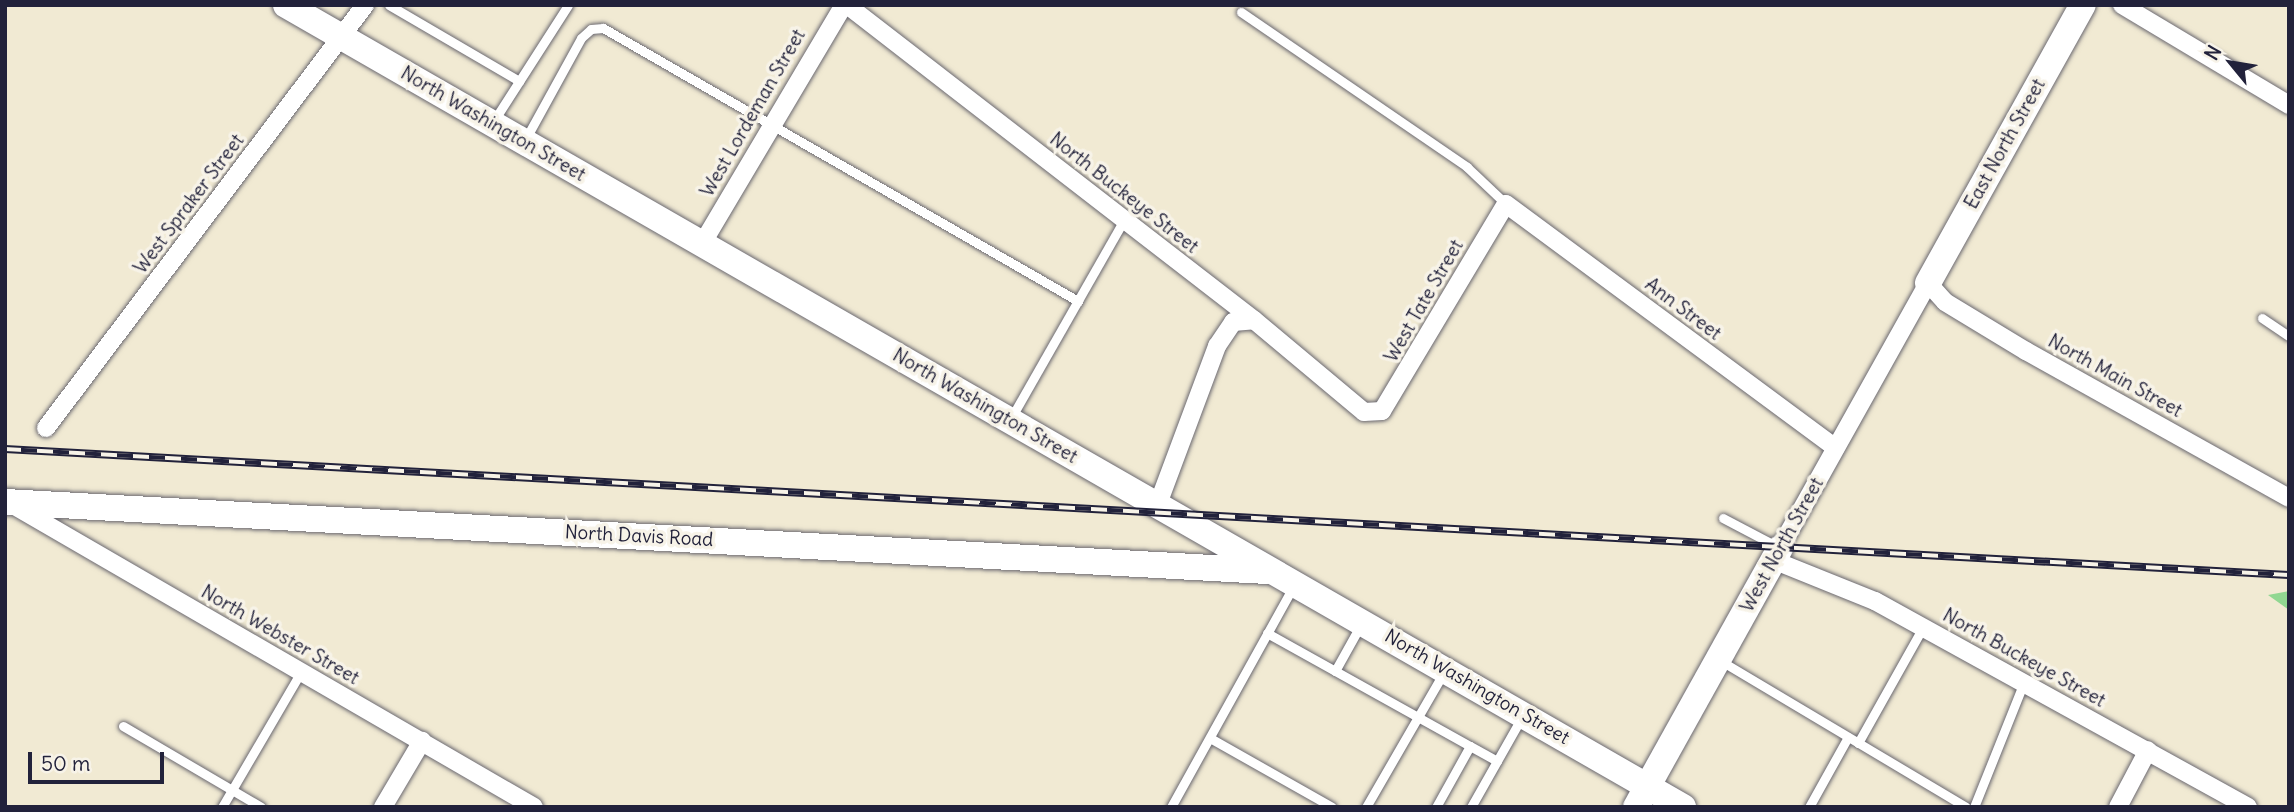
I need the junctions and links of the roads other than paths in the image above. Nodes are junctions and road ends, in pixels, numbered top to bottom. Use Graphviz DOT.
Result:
graph roads {
  1 [pos="286,5"];
  2 [pos="365,5"];
  3 [pos="390,5"];
  4 [pos="568,5"];
  5 [pos="845,5"];
  6 [pos="2083,5"];
  7 [pos="2122,5"];
  8 [pos="1241,12"];
  9 [pos="341,37"];
  10 [pos="519,81"];
  11 [pos="2289,105"];
  12 [pos="492,123"];
  13 [pos="772,123"];
  14 [pos="524,142"];
  15 [pos="1506,204"];
  16 [pos="1124,220"];
  17 [pos="702,244"];
  18 [pos="1928,283"];
  19 [pos="1078,301"];
  20 [pos="2262,318"];
  21 [pos="1254,320"];
  22 [pos="2289,336"];
  23 [pos="1373,415"];
  24 [pos="1010,420"];
  25 [pos="46,428"];
  26 [pos="1836,448"];
  27 [pos="2289,498"];
  28 [pos="6,502"];
  29 [pos="1158,505"];
  30 [pos="1723,518"];
  31 [pos="1776,554"];
  32 [pos="1284,578"];
  33 [pos="1362,622"];
  34 [pos="1923,627"];
  35 [pos="1267,633"];
  36 [pos="1718,660"];
  37 [pos="1446,669"];
  38 [pos="1335,671"];
  39 [pos="301,672"];
  40 [pos="2024,682"];
  41 [pos="1524,713"];
  42 [pos="1418,717"];
  43 [pos="123,726"];
  44 [pos="1848,737"];
  45 [pos="1210,738"];
  46 [pos="422,741"];
  47 [pos="1858,743"];
  48 [pos="1470,746"];
  49 [pos="2148,750"];
  50 [pos="1497,761"];
  51 [pos="232,790"];
  52 [pos="1642,797"];
  53 [pos="222,807"];
  54 [pos="261,807"];
  55 [pos="383,807"];
  56 [pos="534,807"];
  57 [pos="1171,807"];
  58 [pos="1332,807"];
  59 [pos="1366,807"];
  60 [pos="1436,807"];
  61 [pos="1471,807"];
  62 [pos="1683,807"];
  63 [pos="1809,807"];
  64 [pos="1966,807"];
  65 [pos="1974,807"];
  66 [pos="2118,807"];
  67 [pos="2248,807"];
  1 -- 9 [label="street, North Washington Street"];
  2 -- 9 [label="street, West Spraker Street"];
  3 -- 10 [label="lane"];
  4 -- 10 [label="lane"];
  5 -- 13 [label="street, West Lordeman Street"];
  5 -- 16 [label="street, North Buckeye Street"];
  6 -- 18 [label="street, East North Street"];
  7 -- 11 [label="street"];
  8 -- 15 [label="lane"];
  9 -- 12 [label="street, North Washington Street"];
  9 -- 25 [label="street, West Spraker Street"];
  10 -- 12 [label="lane"];
  12 -- 14 [label="street, North Washington Street"];
  13 -- 14 [label="lane"];
  13 -- 17 [label="street, West Lordeman Street"];
  13 -- 19 [label="lane"];
  14 -- 17 [label="street, North Washington Street"];
  15 -- 23 [label="street, West Tate Street"];
  15 -- 26 [label="street, Ann Street"];
  16 -- 19 [label="lane"];
  16 -- 21 [label="street, North Buckeye Street"];
  17 -- 24 [label="street, North Washington Street"];
  18 -- 26 [label="street, West North Street"];
  18 -- 27 [label="street, North Main Street"];
  19 -- 24 [label="lane"];
  20 -- 22 [label="lane"];
  21 -- 23 [label="street, North Buckeye Street"];
  21 -- 29 [label="street"];
  24 -- 29 [label="street, North Washington Street"];
  26 -- 31 [label="street, West North Street"];
  28 -- 32 [label="street, North Davis Road"];
  28 -- 39 [label="street, North Webster Street"];
  29 -- 32 [label="street, North Washington Street"];
  30 -- 31 [label="lane"];
  31 -- 34 [label="street, North Buckeye Street"];
  31 -- 36 [label="street, West North Street"];
  32 -- 33 [label="street, North Washington Street"];
  32 -- 35 [label="lane"];
  33 -- 37 [label="street, North Washington Street"];
  33 -- 38 [label="lane"];
  34 -- 40 [label="street, North Buckeye Street"];
  34 -- 47 [label="lane"];
  35 -- 38 [label="lane"];
  35 -- 45 [label="lane"];
  36 -- 44 [label="lane"];
  36 -- 52 [label="street, West North Street"];
  37 -- 41 [label="street, North Washington Street"];
  37 -- 42 [label="lane"];
  38 -- 42 [label="lane"];
  39 -- 46 [label="street, North Webster Street"];
  39 -- 51 [label="lane"];
  40 -- 49 [label="street, North Buckeye Street"];
  40 -- 65 [label="lane"];
  41 -- 50 [label="lane"];
  41 -- 52 [label="street, North Washington Street"];
  42 -- 48 [label="lane"];
  42 -- 59 [label="lane"];
  43 -- 51 [label="lane"];
  44 -- 47 [label="lane"];
  44 -- 63 [label="lane"];
  45 -- 57 [label="lane"];
  45 -- 58 [label="lane"];
  46 -- 55 [label="street"];
  46 -- 56 [label="street, North Webster Street"];
  47 -- 64 [label="lane"];
  48 -- 50 [label="lane"];
  48 -- 60 [label="lane"];
  49 -- 66 [label="street"];
  49 -- 67 [label="street, North Buckeye Street"];
  50 -- 61 [label="lane"];
  51 -- 53 [label="lane"];
  51 -- 54 [label="lane"];
  52 -- 62 [label="street, North Washington Street"];
}
